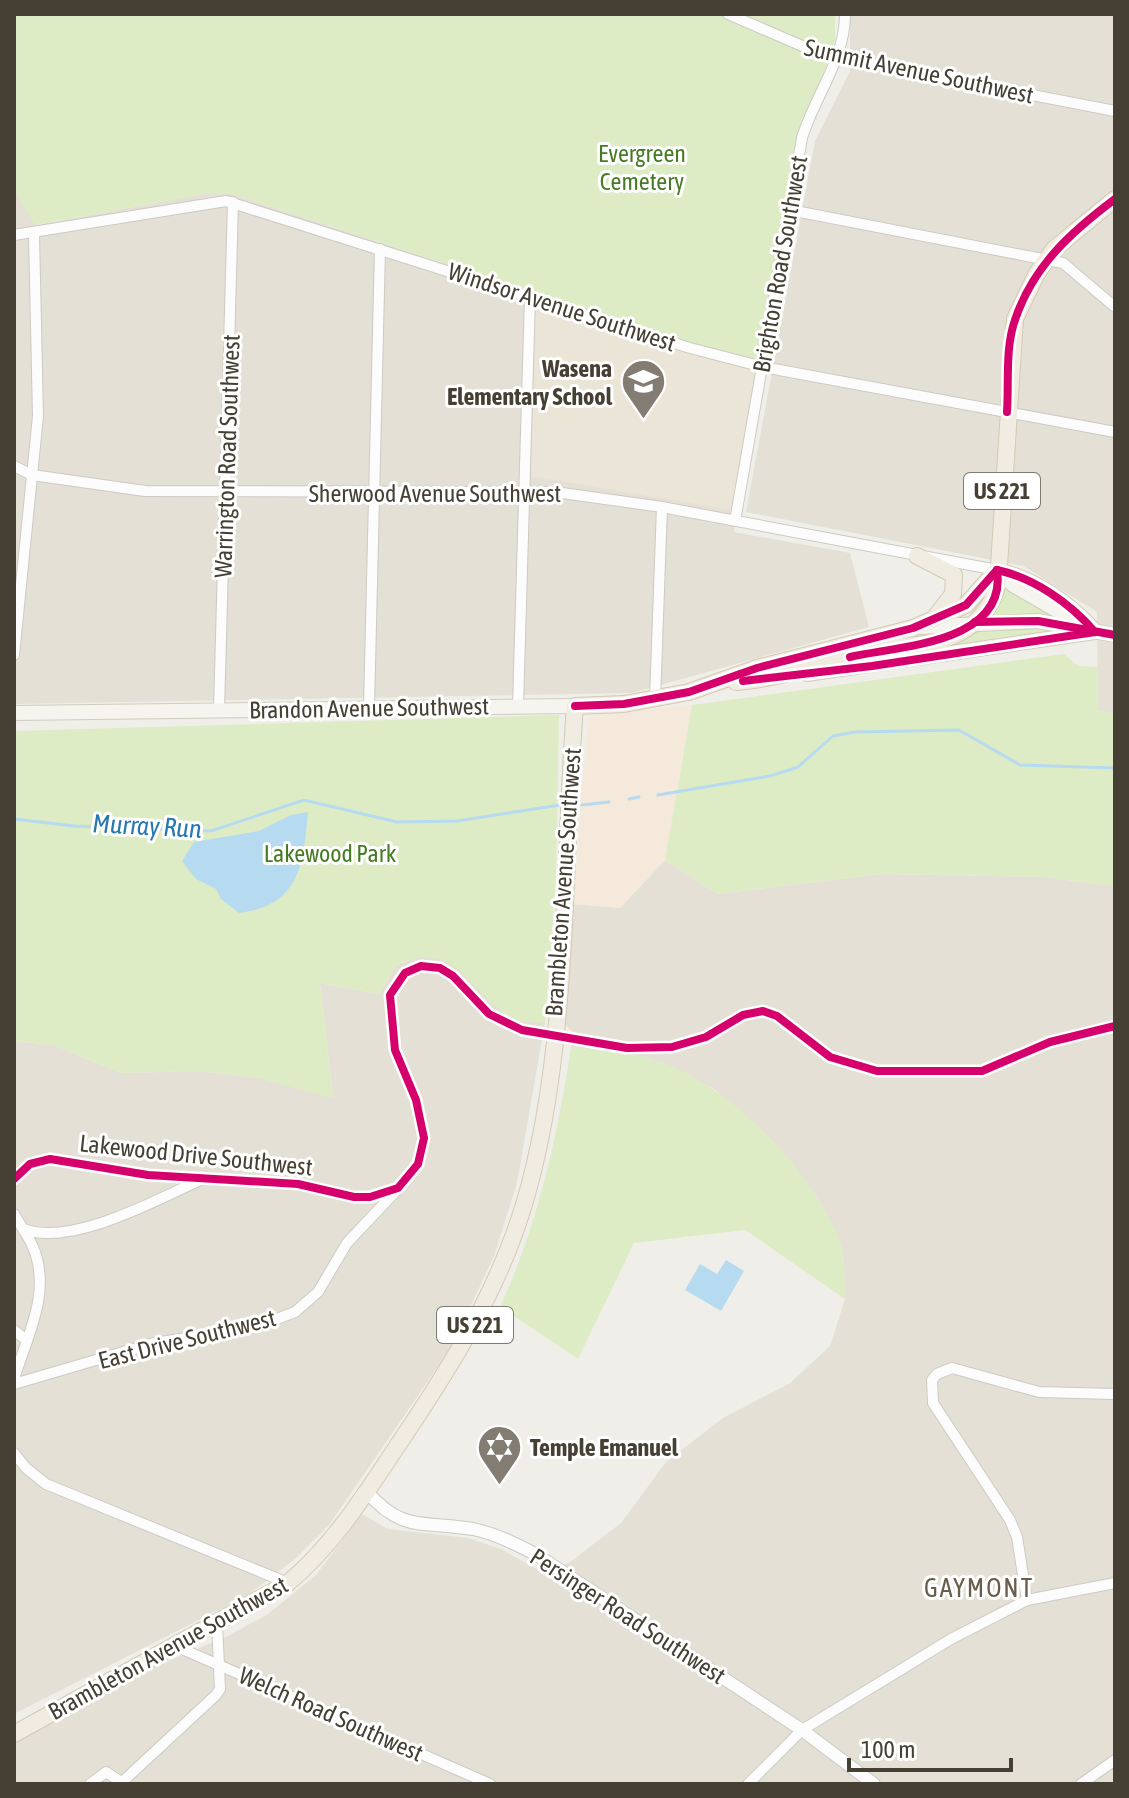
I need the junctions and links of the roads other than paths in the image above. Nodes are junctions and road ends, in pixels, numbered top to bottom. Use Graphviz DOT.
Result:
graph roads {
  1 [pos="728,14"];
  2 [pos="845,14"];
  3 [pos="838,58"];
  4 [pos="1115,111"];
  5 [pos="1115,199"];
  6 [pos="233,202"];
  7 [pos="790,210"];
  8 [pos="34,234"];
  9 [pos="14,235"];
  10 [pos="380,249"];
  11 [pos="1046,260"];
  12 [pos="530,297"];
  13 [pos="1115,307"];
  14 [pos="763,367"];
  15 [pos="1007,412"];
  16 [pos="1115,432"];
  17 [pos="14,466"];
  18 [pos="32,475"];
  19 [pos="523,490"];
  20 [pos="374,491"];
  21 [pos="226,493"];
  22 [pos="662,507"];
  23 [pos="735,521"];
  24 [pos="917,556"];
  25 [pos="18,565"];
  26 [pos="997,570"];
  27 [pos="932,622"];
  28 [pos="975,622"];
  29 [pos="913,628"];
  30 [pos="1095,632"];
  31 [pos="1115,635"];
  32 [pos="14,655"];
  33 [pos="761,680"];
  34 [pos="723,683"];
  35 [pos="655,700"];
  36 [pos="518,706"];
  37 [pos="575,706"];
  38 [pos="369,707"];
  39 [pos="219,710"];
  40 [pos="14,713"];
  41 [pos="1115,1026"];
  42 [pos="554,1037"];
  43 [pos="204,1178"];
  44 [pos="14,1179"];
  45 [pos="398,1188"];
  46 [pos="14,1214"];
  47 [pos="23,1229"];
  48 [pos="14,1330"];
  49 [pos="27,1341"];
  50 [pos="14,1382"];
  51 [pos="1115,1394"];
  52 [pos="14,1453"];
  53 [pos="366,1491"];
  54 [pos="288,1583"];
  55 [pos="1115,1583"];
  56 [pos="1027,1600"];
  57 [pos="217,1622"];
  58 [pos="173,1645"];
  59 [pos="220,1664"];
  60 [pos="802,1730"];
  61 [pos="14,1734"];
  62 [pos="1115,1760"];
  63 [pos="121,1783"];
  64 [pos="90,1784"];
  65 [pos="490,1784"];
  66 [pos="748,1784"];
  67 [pos="874,1784"];
  68 [pos="1081,1784"];
  1 -- 3 [label="street, Summit Avenue Southwest"];
  2 -- 3 [label="street, Brighton Road Southwest"];
  3 -- 4 [label="street, Summit Avenue Southwest"];
  3 -- 7 [label="street, Brighton Road Southwest"];
  5 -- 11 [label="main road, US 221"];
  6 -- 8 [label="street, Windsor Avenue Southwest"];
  6 -- 10 [label="street, Windsor Avenue Southwest"];
  6 -- 21 [label="street, Warrington Road Southwest"];
  7 -- 11 [label="street"];
  7 -- 14 [label="street, Brighton Road Southwest"];
  8 -- 9 [label="street, Windsor Avenue Southwest"];
  8 -- 18 [label="street"];
  10 -- 12 [label="street, Windsor Avenue Southwest"];
  10 -- 20 [label="street"];
  11 -- 13 [label="street"];
  11 -- 15 [label="main road, US 221"];
  12 -- 14 [label="street, Windsor Avenue Southwest"];
  12 -- 19 [label="street"];
  14 -- 15 [label="street, Windsor Avenue Southwest"];
  14 -- 23 [label="street, Brighton Road Southwest"];
  15 -- 16 [label="street, Windsor Avenue Southwest"];
  15 -- 26 [label="main road, US 221"];
  17 -- 18 [label="street, Sherwood Avenue Southwest"];
  18 -- 21 [label="street, Sherwood Avenue Southwest"];
  18 -- 25 [label="street"];
  19 -- 20 [label="street, Sherwood Avenue Southwest"];
  19 -- 22 [label="street, Sherwood Avenue Southwest"];
  19 -- 36 [label="street"];
  20 -- 21 [label="street, Sherwood Avenue Southwest"];
  20 -- 38 [label="street"];
  21 -- 39 [label="street, Warrington Road Southwest"];
  22 -- 23 [label="street, Sherwood Avenue Southwest"];
  22 -- 35 [label="street"];
  23 -- 24 [label="street, Sherwood Avenue Southwest"];
  24 -- 26 [label="street, Sherwood Avenue Southwest"];
  24 -- 27 [label="main road"];
  25 -- 32 [label="street"];
  26 -- 27 [label="main road, US 221"];
  26 -- 28 [label="main road, Brandon Avenue Southwest / US 221"];
  26 -- 30 [label="main road, Sherwood Avenue Southwest"];
  27 -- 29 [label="main road, US 221"];
  28 -- 29 [label="main road, Brandon Avenue Southwest"];
  28 -- 30 [label="main road, Brandon Avenue Southwest"];
  28 -- 33 [label="main road, Brandon Avenue Southwest / US 221"];
  29 -- 34 [label="main road, Brandon Avenue Southwest / US 221"];
  30 -- 31 [label="main road, Brandon Avenue Southwest"];
  30 -- 33 [label="main road, Brandon Avenue Southwest"];
  33 -- 34 [label="main road, Brandon Avenue Southwest / US 221"];
  34 -- 35 [label="main road, Brandon Avenue Southwest / US 221"];
  35 -- 37 [label="main road, Brandon Avenue Southwest / US 221"];
  36 -- 37 [label="main road, Brandon Avenue Southwest"];
  36 -- 38 [label="main road, Brandon Avenue Southwest"];
  37 -- 42 [label="main road, Brambleton Avenue Southwest / US 221"];
  38 -- 39 [label="main road, Brandon Avenue Southwest"];
  39 -- 40 [label="main road, Brandon Avenue Southwest"];
  41 -- 42 [label="street"];
  42 -- 45 [label="street"];
  42 -- 53 [label="main road, Brambleton Avenue Southwest / US 221"];
  43 -- 44 [label="street, Lakewood Drive Southwest"];
  43 -- 45 [label="street, Lakewood Drive Southwest"];
  43 -- 47 [label="street, Lakewood Drive Southwest"];
  45 -- 50 [label="street, East Drive Southwest"];
  46 -- 47 [label="street"];
  47 -- 49 [label="street"];
  48 -- 49 [label="street"];
  49 -- 50 [label="street"];
  51 -- 56 [label="street"];
  52 -- 54 [label="street"];
  53 -- 54 [label="main road, Brambleton Avenue Southwest / US 221"];
  53 -- 60 [label="street, Persinger Road Southwest"];
  54 -- 57 [label="main road, Brambleton Avenue Southwest / US 221"];
  55 -- 56 [label="street"];
  56 -- 60 [label="street"];
  57 -- 58 [label="main road, Brambleton Avenue Southwest / US 221"];
  57 -- 59 [label="street"];
  58 -- 59 [label="street, Welch Road Southwest"];
  58 -- 61 [label="main road, Brambleton Avenue Southwest / US 221"];
  59 -- 63 [label="street"];
  59 -- 65 [label="street, Welch Road Southwest"];
  60 -- 66 [label="street"];
  60 -- 67 [label="street, Persinger Road Southwest"];
  62 -- 68 [label="street"];
  63 -- 64 [label="street"];
}
